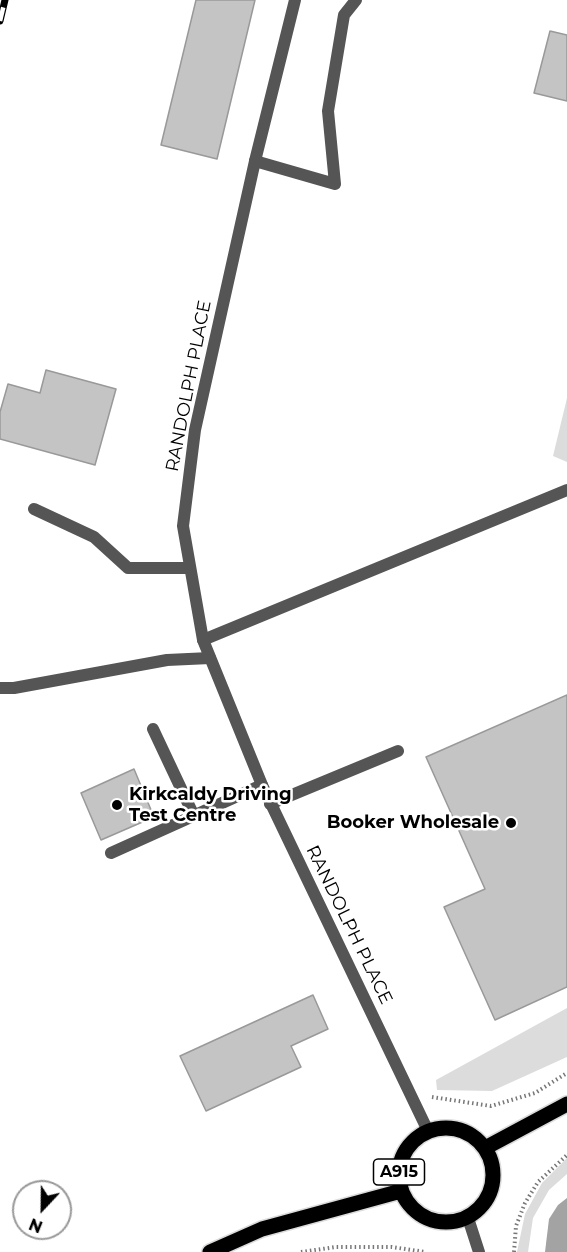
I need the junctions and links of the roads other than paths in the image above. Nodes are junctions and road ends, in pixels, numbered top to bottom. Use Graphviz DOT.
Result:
graph roads {
  1 [pos="295,0"];
  2 [pos="356,0"];
  3 [pos="255,161"];
  4 [pos="567,490"];
  5 [pos="34,509"];
  6 [pos="190,568"];
  7 [pos="203,640"];
  8 [pos="210,658"];
  9 [pos="0,688"];
  10 [pos="153,729"];
  11 [pos="398,751"];
  12 [pos="262,785"];
  13 [pos="270,804"];
  14 [pos="194,816"];
  15 [pos="111,853"];
  16 [pos="567,1104"];
  17 [pos="428,1131"];
  18 [pos="485,1148"];
  19 [pos="401,1191"];
  20 [pos="468,1218"];
  21 [pos="210,1252"];
  22 [pos="479,1252"];
  1 -- 3 [label="street, RANDOLPH PLACE"];
  2 -- 3 [label="street"];
  3 -- 6 [label="street, RANDOLPH PLACE"];
  4 -- 7 [label="street"];
  5 -- 6 [label="street"];
  6 -- 7 [label="street, RANDOLPH PLACE"];
  7 -- 8 [label="street, RANDOLPH PLACE"];
  8 -- 9 [label="street"];
  8 -- 12 [label="street, RANDOLPH PLACE"];
  10 -- 14 [label="street"];
  11 -- 13 [label="street"];
  12 -- 13 [label="street, RANDOLPH PLACE"];
  12 -- 14 [label="street"];
  13 -- 17 [label="street, RANDOLPH PLACE"];
  14 -- 15 [label="street"];
  16 -- 18 [label="main road"];
  17 -- 18 [label="main road"];
  17 -- 19 [label="main road, A915"];
  18 -- 20 [label="main road"];
  19 -- 20 [label="main road, A915"];
  19 -- 21 [label="main road, A915"];
  20 -- 22 [label="street"];
}
